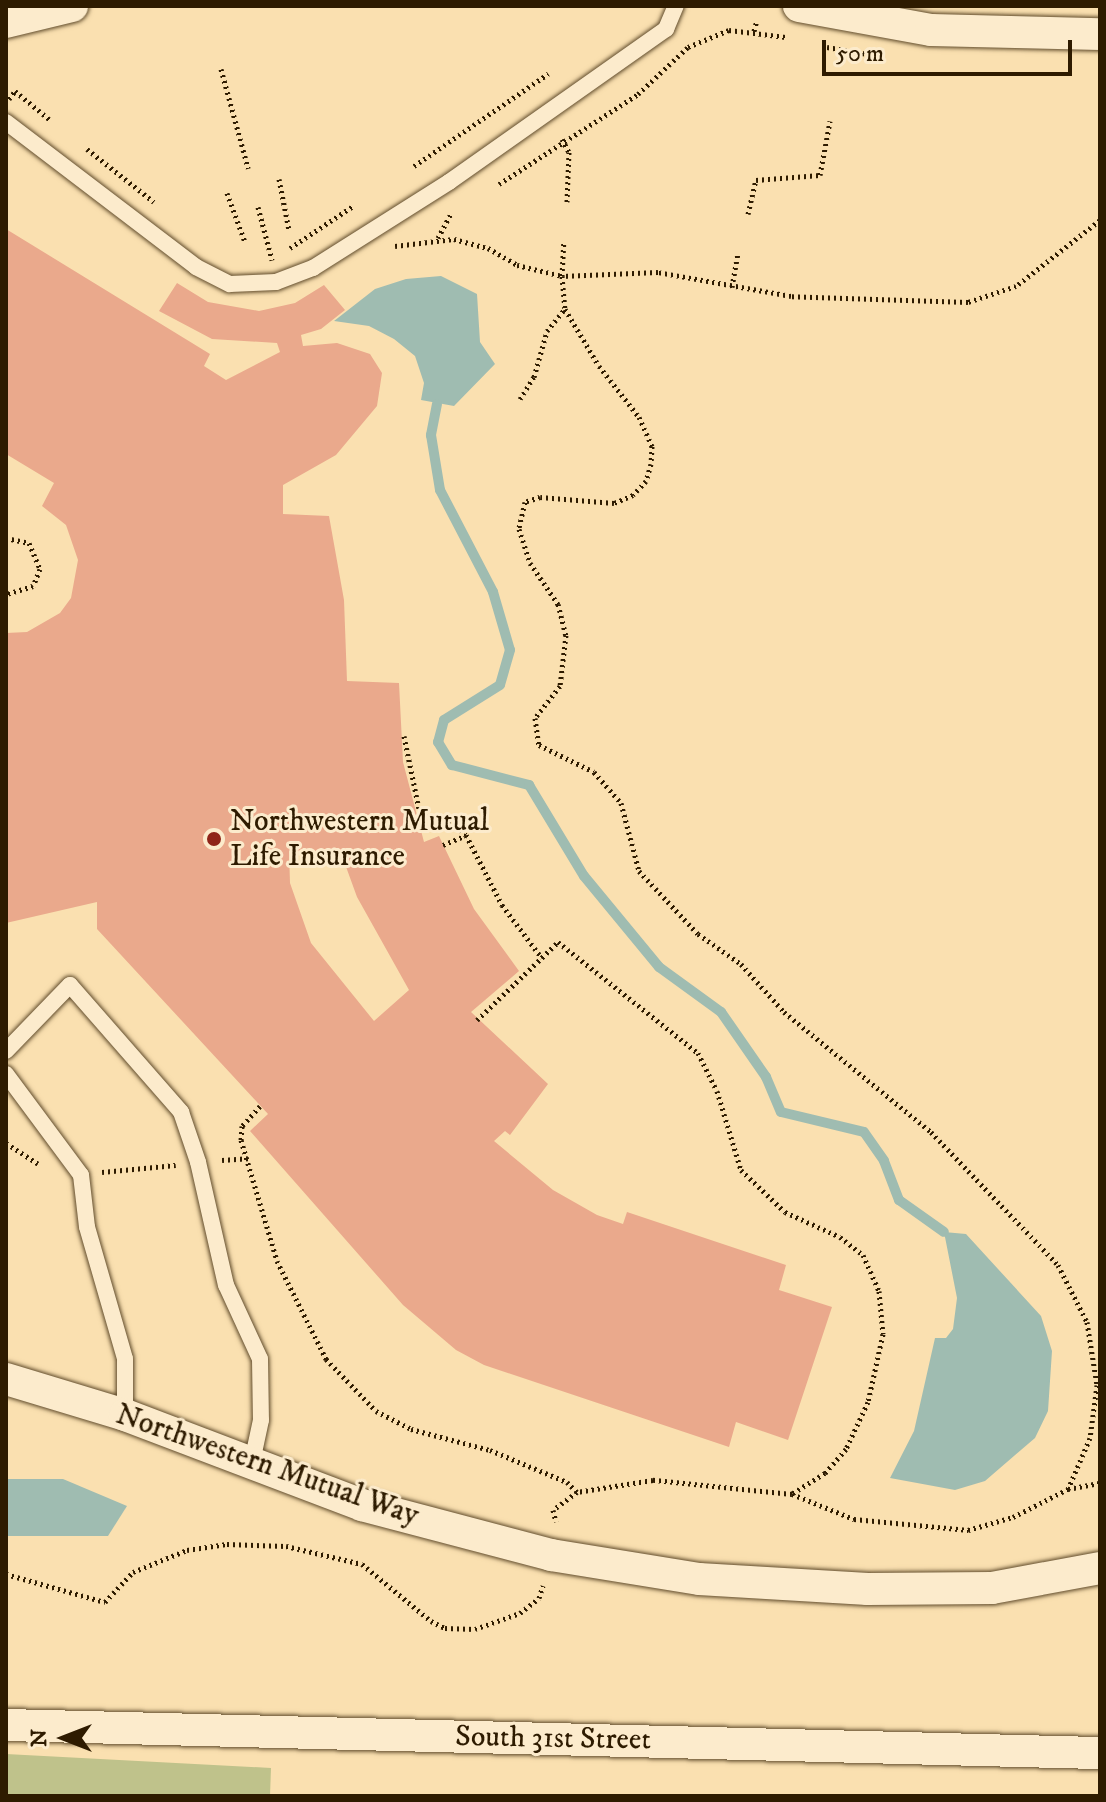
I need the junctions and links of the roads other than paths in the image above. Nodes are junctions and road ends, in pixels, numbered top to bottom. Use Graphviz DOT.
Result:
graph roads {
  1 [pos="72,6"];
  2 [pos="676,6"];
  3 [pos="799,6"];
  4 [pos="6,22"];
  5 [pos="1100,34"];
  6 [pos="6,122"];
  7 [pos="6,1051"];
  8 [pos="6,1074"];
  9 [pos="6,1379"];
  10 [pos="125,1415"];
  11 [pos="252,1462"];
  12 [pos="1100,1568"];
  13 [pos="6,1725"];
  14 [pos="1100,1753"];
  1 -- 4 [label="street"];
  2 -- 6 [label="lane"];
  3 -- 5 [label="street"];
  7 -- 11 [label="lane"];
  8 -- 10 [label="lane"];
  9 -- 10 [label="street, Northwestern Mutual Way"];
  10 -- 11 [label="street, Northwestern Mutual Way"];
  11 -- 12 [label="street, Northwestern Mutual Way"];
  13 -- 14 [label="street, South 31st Street"];
}
